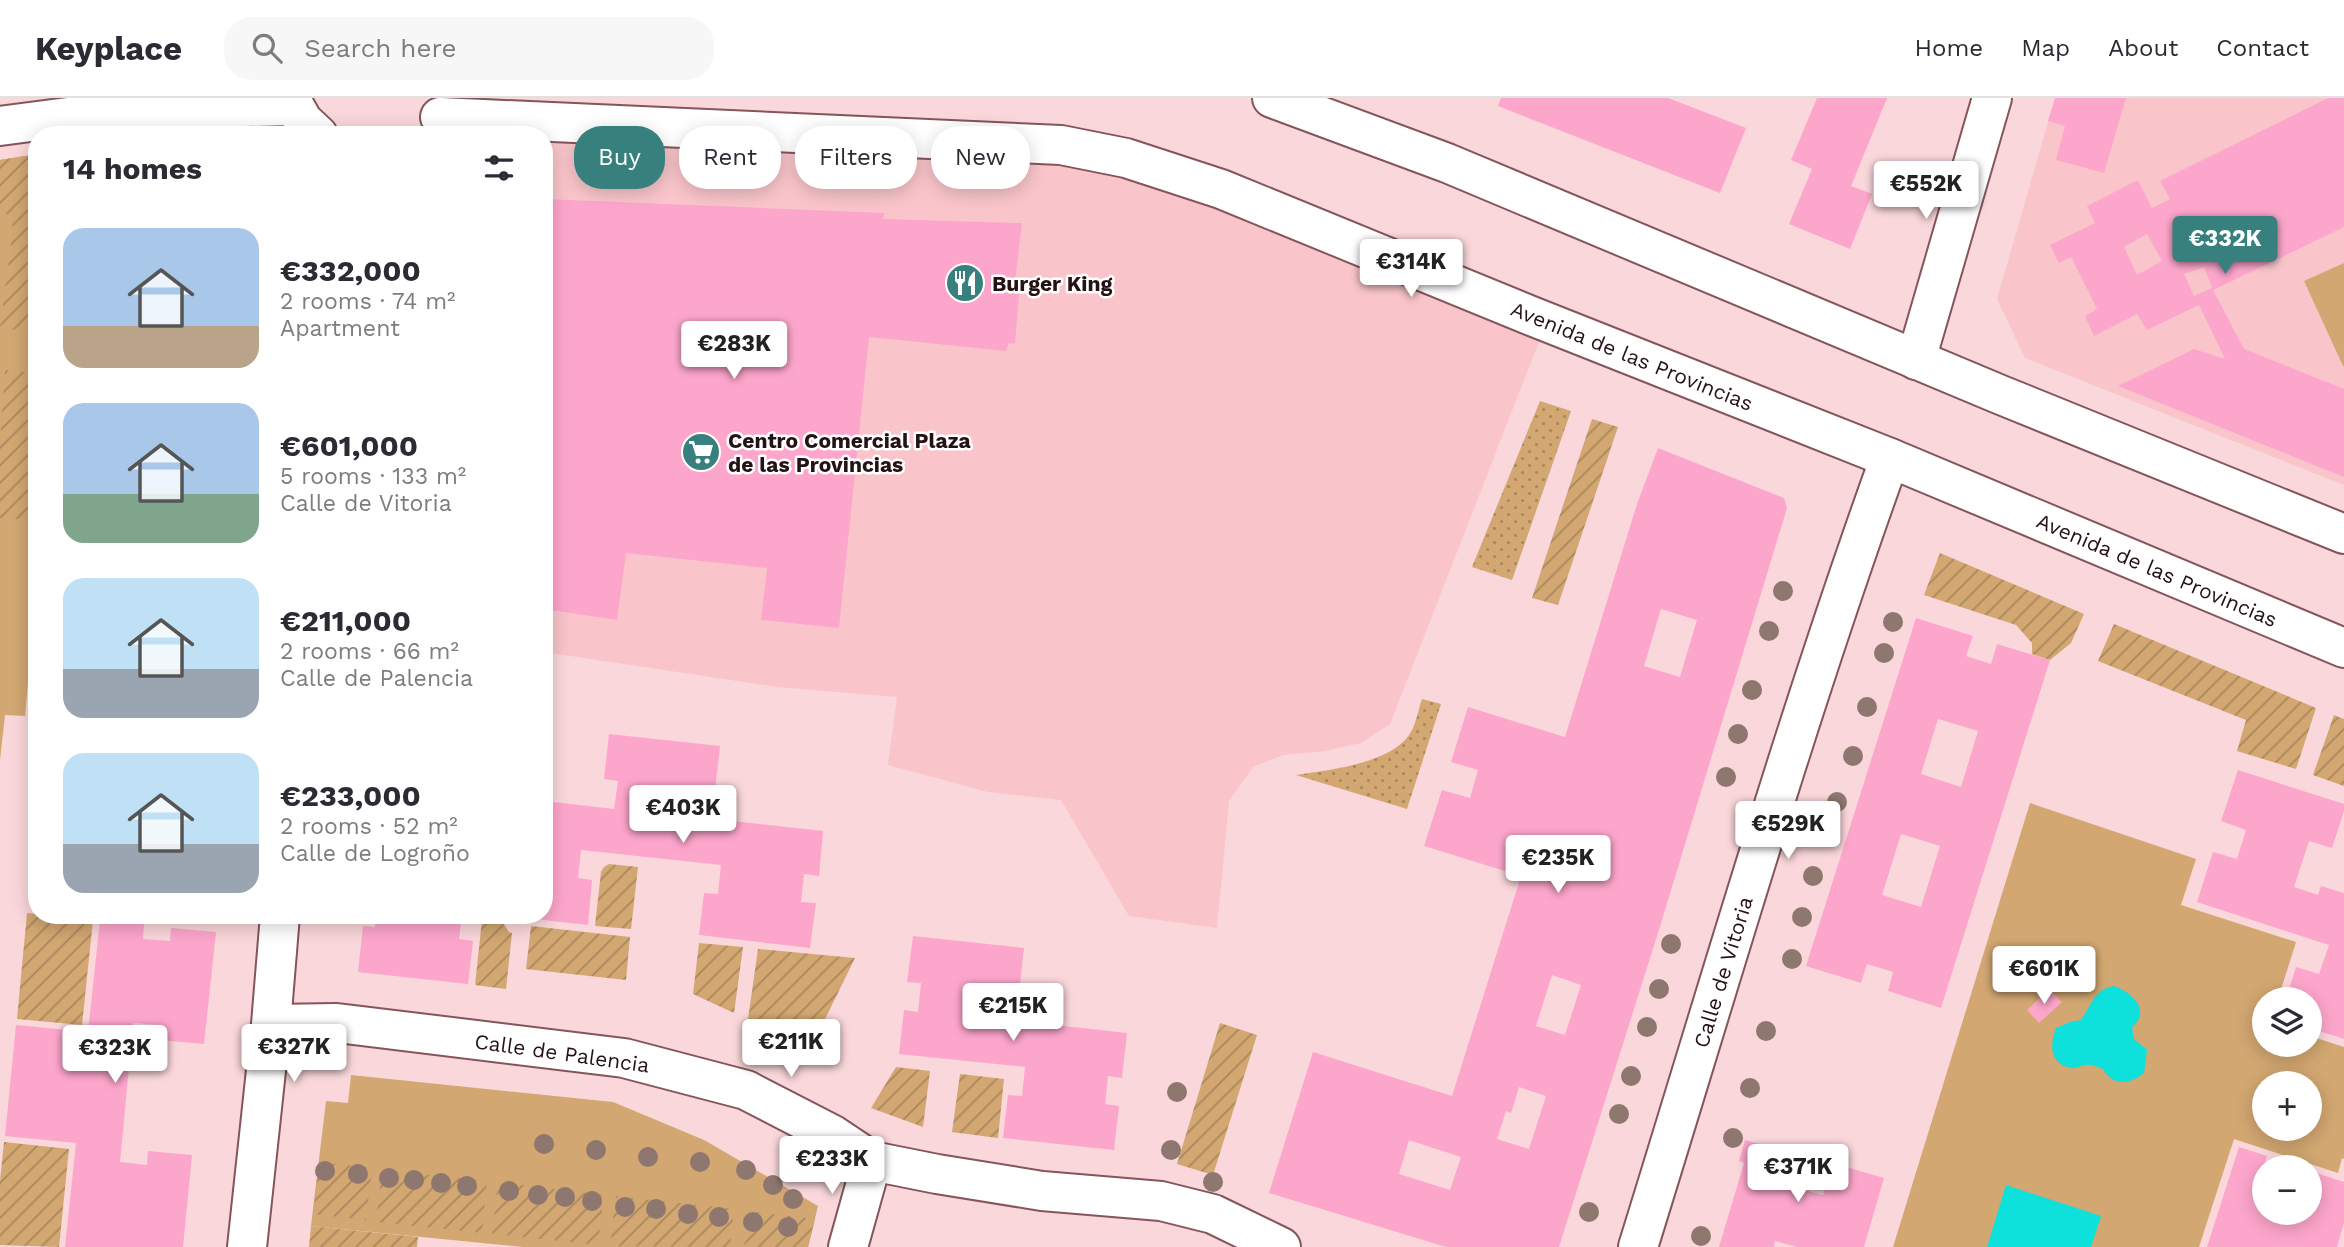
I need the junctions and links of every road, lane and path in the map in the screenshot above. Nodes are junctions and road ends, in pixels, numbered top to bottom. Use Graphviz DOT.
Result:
graph roads {
  1 [pos="1272,98"];
  2 [pos="1992,98"];
  3 [pos="292,102"];
  4 [pos="436,117"];
  5 [pos="0,126"];
  6 [pos="308,126"];
  7 [pos="1916,360"];
  8 [pos="1890,458"];
  9 [pos="2344,534"];
  10 [pos="2344,648"];
  11 [pos="279,924"];
  12 [pos="271,1024"];
  13 [pos="872,1161"];
  14 [pos="247,1247"];
  15 [pos="849,1247"];
  16 [pos="1281,1247"];
  17 [pos="1639,1247"];
  1 -- 7 [label="main road"];
  2 -- 7 [label="main road"];
  3 -- 5 [label="main road"];
  3 -- 6 [label="main road"];
  4 -- 8 [label="main road, Avenida de las Provincias"];
  7 -- 9 [label="main road"];
  8 -- 10 [label="main road, Avenida de las Provincias"];
  8 -- 17 [label="main road, Calle de Vitoria"];
  11 -- 12 [label="main road"];
  12 -- 13 [label="main road, Calle de Palencia"];
  12 -- 14 [label="main road"];
  13 -- 15 [label="main road"];
  13 -- 16 [label="main road, Calle de Palencia"];
}
